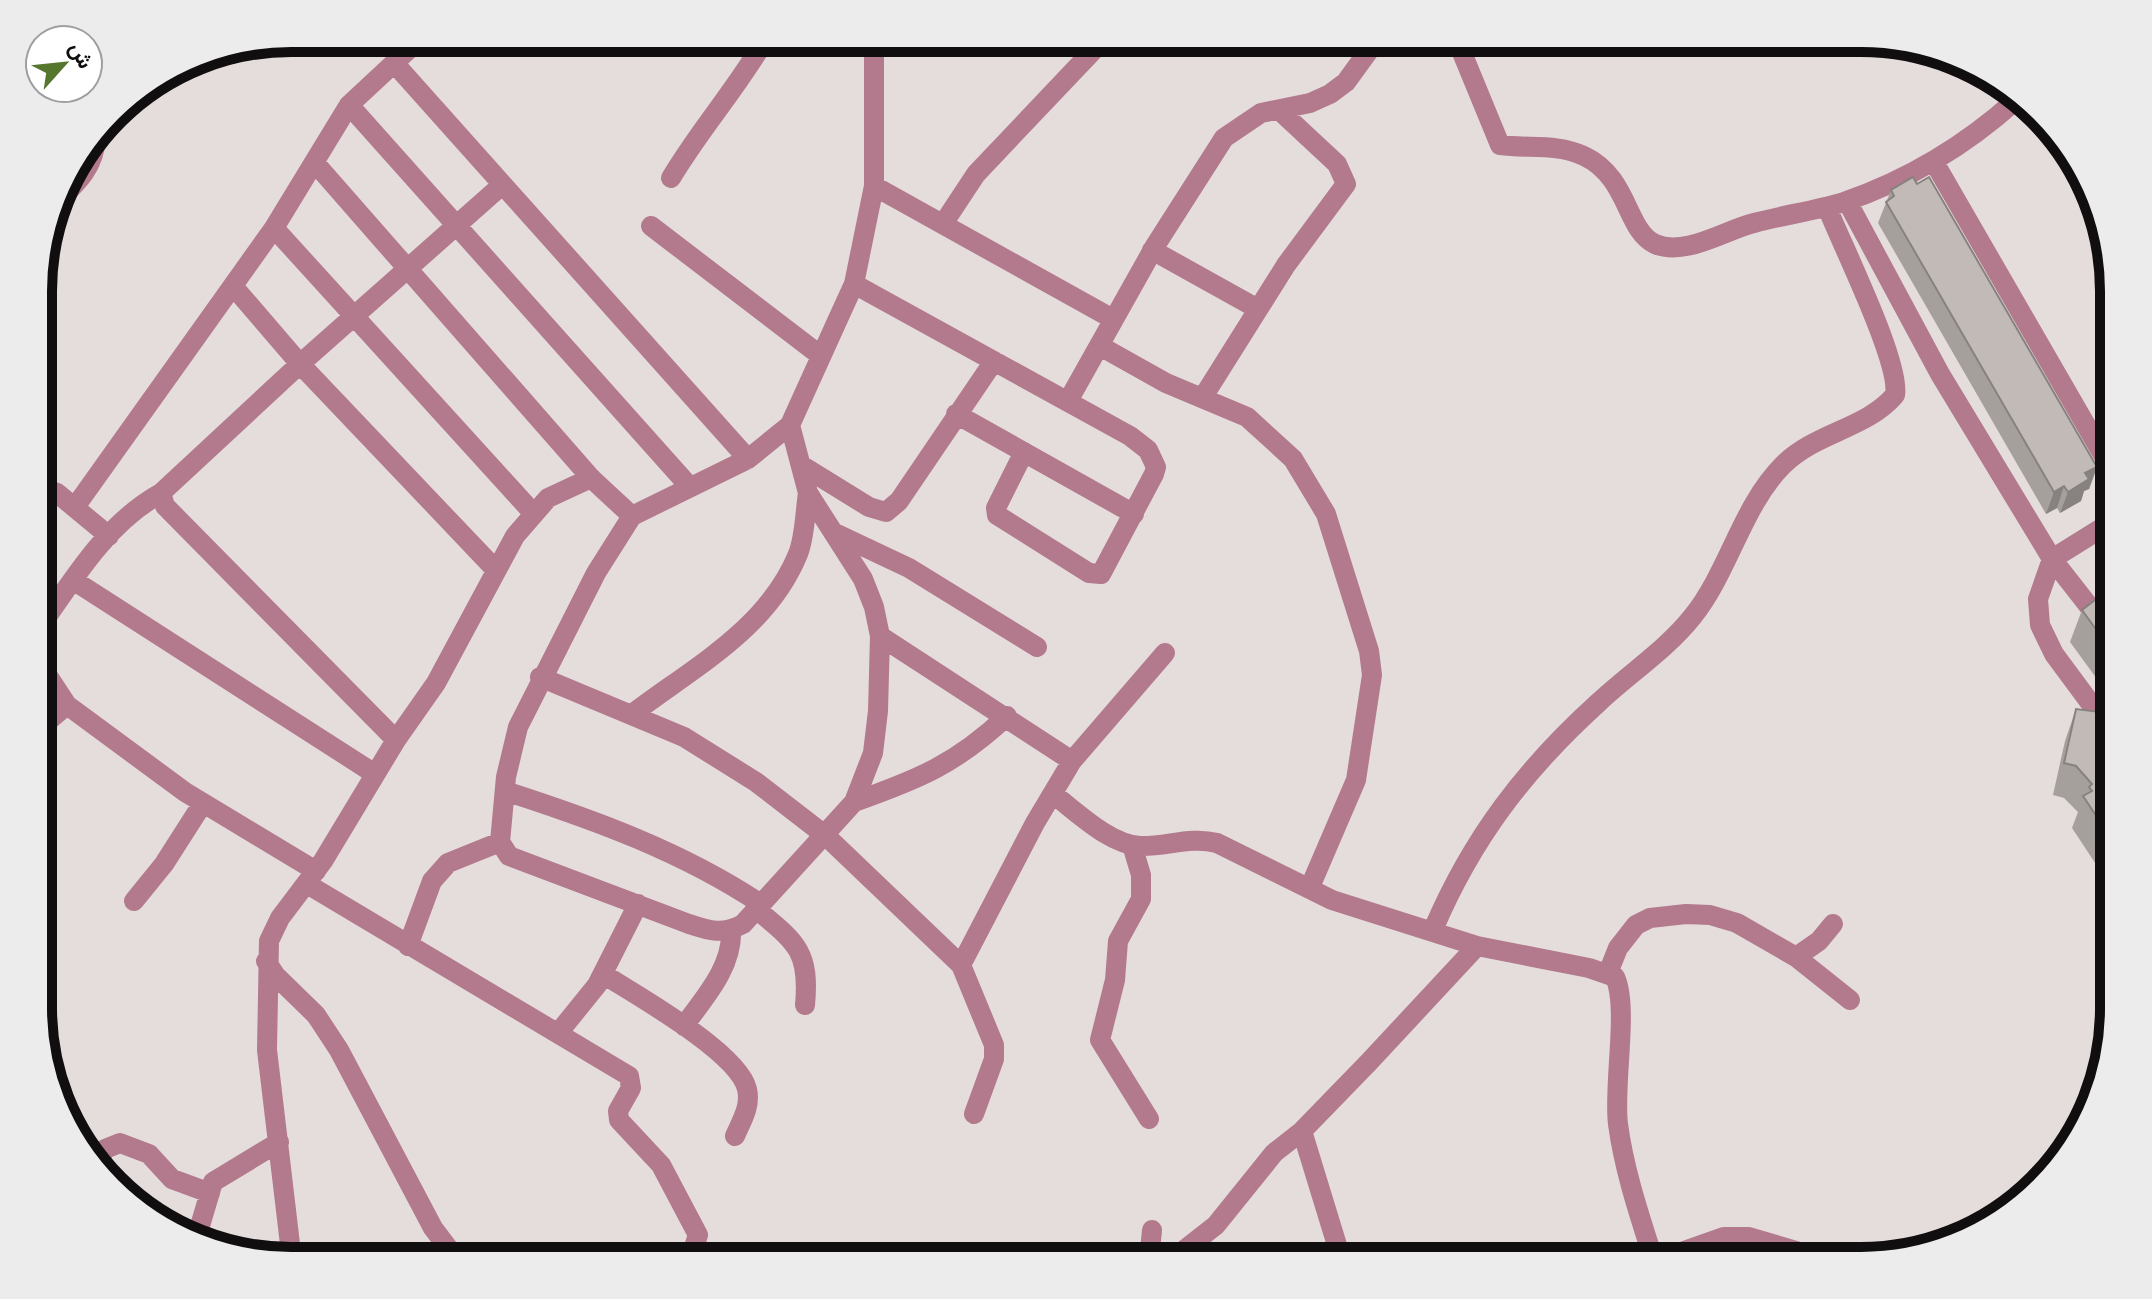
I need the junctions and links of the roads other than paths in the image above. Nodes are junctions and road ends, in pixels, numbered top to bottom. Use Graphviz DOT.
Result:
graph roads {
  1 [pos="407,52"];
  2 [pos="758,52"];
  3 [pos="874,52"];
  4 [pos="1092,52"];
  5 [pos="1368,52"];
  6 [pos="1462,52"];
  7 [pos="395,64"];
  8 [pos="349,105"];
  9 [pos="2010,105"];
  10 [pos="1279,110"];
  11 [pos="1934,162"];
  12 [pos="315,163"];
  13 [pos="671,178"];
  14 [pos="502,185"];
  15 [pos="874,186"];
  16 [pos="1837,204"];
  17 [pos="943,224"];
  18 [pos="456,226"];
  19 [pos="651,226"];
  20 [pos="274,228"];
  21 [pos="1152,250"];
  22 [pos="407,267"];
  23 [pos="854,284"];
  24 [pos="233,286"];
  25 [pos="1258,309"];
  26 [pos="355,314"];
  27 [pos="1113,319"];
  28 [pos="1100,346"];
  29 [pos="821,356"];
  30 [pos="994,361"];
  31 [pos="300,364"];
  32 [pos="1203,397"];
  33 [pos="1068,401"];
  34 [pos="956,414"];
  35 [pos="790,425"];
  36 [pos="2099,448"];
  37 [pos="1024,452"];
  38 [pos="748,459"];
  39 [pos="801,465"];
  40 [pos="591,478"];
  41 [pos="689,486"];
  42 [pos="52,491"];
  43 [pos="161,493"];
  44 [pos="808,493"];
  45 [pos="75,507"];
  46 [pos="534,514"];
  47 [pos="1134,514"];
  48 [pos="632,516"];
  49 [pos="2099,530"];
  50 [pos="837,534"];
  51 [pos="109,536"];
  52 [pos="2052,559"];
  53 [pos="495,569"];
  54 [pos="73,580"];
  55 [pos="52,610"];
  56 [pos="2099,619"];
  57 [pos="880,636"];
  58 [pos="1037,647"];
  59 [pos="1165,653"];
  60 [pos="540,677"];
  61 [pos="52,682"];
  62 [pos="67,705"];
  63 [pos="631,715"];
  64 [pos="2099,715"];
  65 [pos="1007,716"];
  66 [pos="52,718"];
  67 [pos="396,740"];
  68 [pos="1072,761"];
  69 [pos="375,774"];
  70 [pos="505,791"];
  71 [pos="1053,794"];
  72 [pos="854,802"];
  73 [pos="203,803"];
  74 [pos="826,836"];
  75 [pos="500,842"];
  76 [pos="1132,845"];
  77 [pos="311,878"];
  78 [pos="1310,887"];
  79 [pos="134,901"];
  80 [pos="638,904"];
  81 [pos="759,907"];
  82 [pos="1833,924"];
  83 [pos="731,930"];
  84 [pos="1433,930"];
  85 [pos="408,946"];
  86 [pos="1477,946"];
  87 [pos="1796,957"];
  88 [pos="266,961"];
  89 [pos="961,965"];
  90 [pos="1608,973"];
  91 [pos="603,974"];
  92 [pos="1850,1000"];
  93 [pos="805,1005"];
  94 [pos="684,1026"];
  95 [pos="559,1032"];
  96 [pos="974,1114"];
  97 [pos="1149,1119"];
  98 [pos="1302,1131"];
  99 [pos="735,1136"];
  100 [pos="279,1142"];
  101 [pos="102,1154"];
  102 [pos="210,1193"];
  103 [pos="199,1229"];
  104 [pos="1152,1230"];
  105 [pos="1150,1246"];
  106 [pos="1189,1246"];
  107 [pos="1337,1246"];
  108 [pos="1651,1246"];
  109 [pos="1698,1246"];
  110 [pos="1780,1246"];
  111 [pos="290,1247"];
  112 [pos="447,1247"];
  113 [pos="694,1247"];
  1 -- 7 [label="street"];
  2 -- 13 [label="street"];
  3 -- 15 [label="street"];
  4 -- 17 [label="street"];
  5 -- 10 [label="street"];
  6 -- 16 [label="street"];
  7 -- 8 [label="street"];
  7 -- 14 [label="street"];
  8 -- 12 [label="street"];
  8 -- 18 [label="street"];
  9 -- 11 [label="street"];
  10 -- 21 [label="street"];
  10 -- 25 [label="street"];
  11 -- 16 [label="street"];
  11 -- 36 [label="street"];
  12 -- 20 [label="street"];
  12 -- 22 [label="street"];
  14 -- 18 [label="street"];
  14 -- 38 [label="street"];
  15 -- 17 [label="street"];
  15 -- 23 [label="street"];
  16 -- 52 [label="street"];
  16 -- 84 [label="street"];
  17 -- 27 [label="street"];
  18 -- 22 [label="street"];
  18 -- 41 [label="street"];
  19 -- 29 [label="street"];
  20 -- 24 [label="street"];
  20 -- 26 [label="street"];
  21 -- 25 [label="street"];
  21 -- 27 [label="street"];
  22 -- 26 [label="street"];
  22 -- 40 [label="street"];
  23 -- 29 [label="street"];
  23 -- 30 [label="street"];
  24 -- 31 [label="street"];
  24 -- 45 [label="street"];
  25 -- 32 [label="street"];
  26 -- 31 [label="street"];
  26 -- 46 [label="street"];
  27 -- 28 [label="street"];
  28 -- 32 [label="street"];
  28 -- 33 [label="street"];
  29 -- 35 [label="street"];
  30 -- 33 [label="street"];
  30 -- 34 [label="street"];
  31 -- 43 [label="street"];
  31 -- 53 [label="street"];
  32 -- 78 [label="street"];
  33 -- 47 [label="street"];
  34 -- 37 [label="street"];
  34 -- 39 [label="street"];
  35 -- 38 [label="street"];
  35 -- 39 [label="street"];
  37 -- 47 [label="street"];
  37 -- 47 [label="street"];
  38 -- 41 [label="street"];
  39 -- 44 [label="street"];
  40 -- 46 [label="street"];
  40 -- 48 [label="street"];
  41 -- 48 [label="street"];
  42 -- 45 [label="street"];
  43 -- 51 [label="street"];
  43 -- 67 [label="street"];
  44 -- 50 [label="street"];
  44 -- 63 [label="street"];
  45 -- 51 [label="street"];
  46 -- 53 [label="street"];
  48 -- 60 [label="street"];
  49 -- 52 [label="street"];
  50 -- 57 [label="street"];
  50 -- 58 [label="street"];
  51 -- 54 [label="street"];
  52 -- 56 [label="street"];
  52 -- 64 [label="street"];
  53 -- 67 [label="street"];
  54 -- 55 [label="street"];
  54 -- 69 [label="street"];
  57 -- 65 [label="street"];
  57 -- 72 [label="street"];
  59 -- 68 [label="street"];
  60 -- 63 [label="street"];
  60 -- 70 [label="street"];
  61 -- 62 [label="street"];
  62 -- 66 [label="street"];
  62 -- 73 [label="street"];
  63 -- 74 [label="street"];
  65 -- 68 [label="street"];
  65 -- 72 [label="street"];
  67 -- 69 [label="street"];
  68 -- 71 [label="street"];
  69 -- 77 [label="street"];
  70 -- 75 [label="street"];
  70 -- 81 [label="street"];
  71 -- 76 [label="street"];
  71 -- 89 [label="street"];
  72 -- 74 [label="street"];
  73 -- 77 [label="street"];
  73 -- 79 [label="street"];
  74 -- 81 [label="street"];
  74 -- 89 [label="street"];
  75 -- 80 [label="street"];
  75 -- 85 [label="street"];
  76 -- 78 [label="street"];
  76 -- 97 [label="street"];
  77 -- 85 [label="street"];
  77 -- 88 [label="street"];
  78 -- 84 [label="street"];
  80 -- 83 [label="street"];
  80 -- 91 [label="street"];
  81 -- 83 [label="street"];
  81 -- 93 [label="street"];
  82 -- 87 [label="street"];
  83 -- 94 [label="street"];
  84 -- 86 [label="street"];
  85 -- 95 [label="street"];
  86 -- 90 [label="street"];
  86 -- 98 [label="street"];
  87 -- 90 [label="street"];
  87 -- 92 [label="street"];
  88 -- 100 [label="street"];
  88 -- 112 [label="street"];
  89 -- 96 [label="street"];
  90 -- 108 [label="street"];
  91 -- 94 [label="street"];
  91 -- 95 [label="street"];
  94 -- 99 [label="street"];
  95 -- 113 [label="street"];
  98 -- 106 [label="street"];
  98 -- 107 [label="street"];
  100 -- 102 [label="street"];
  100 -- 111 [label="street"];
  101 -- 102 [label="street"];
  102 -- 103 [label="street"];
  104 -- 105 [label="street"];
  109 -- 110 [label="street"];
}
